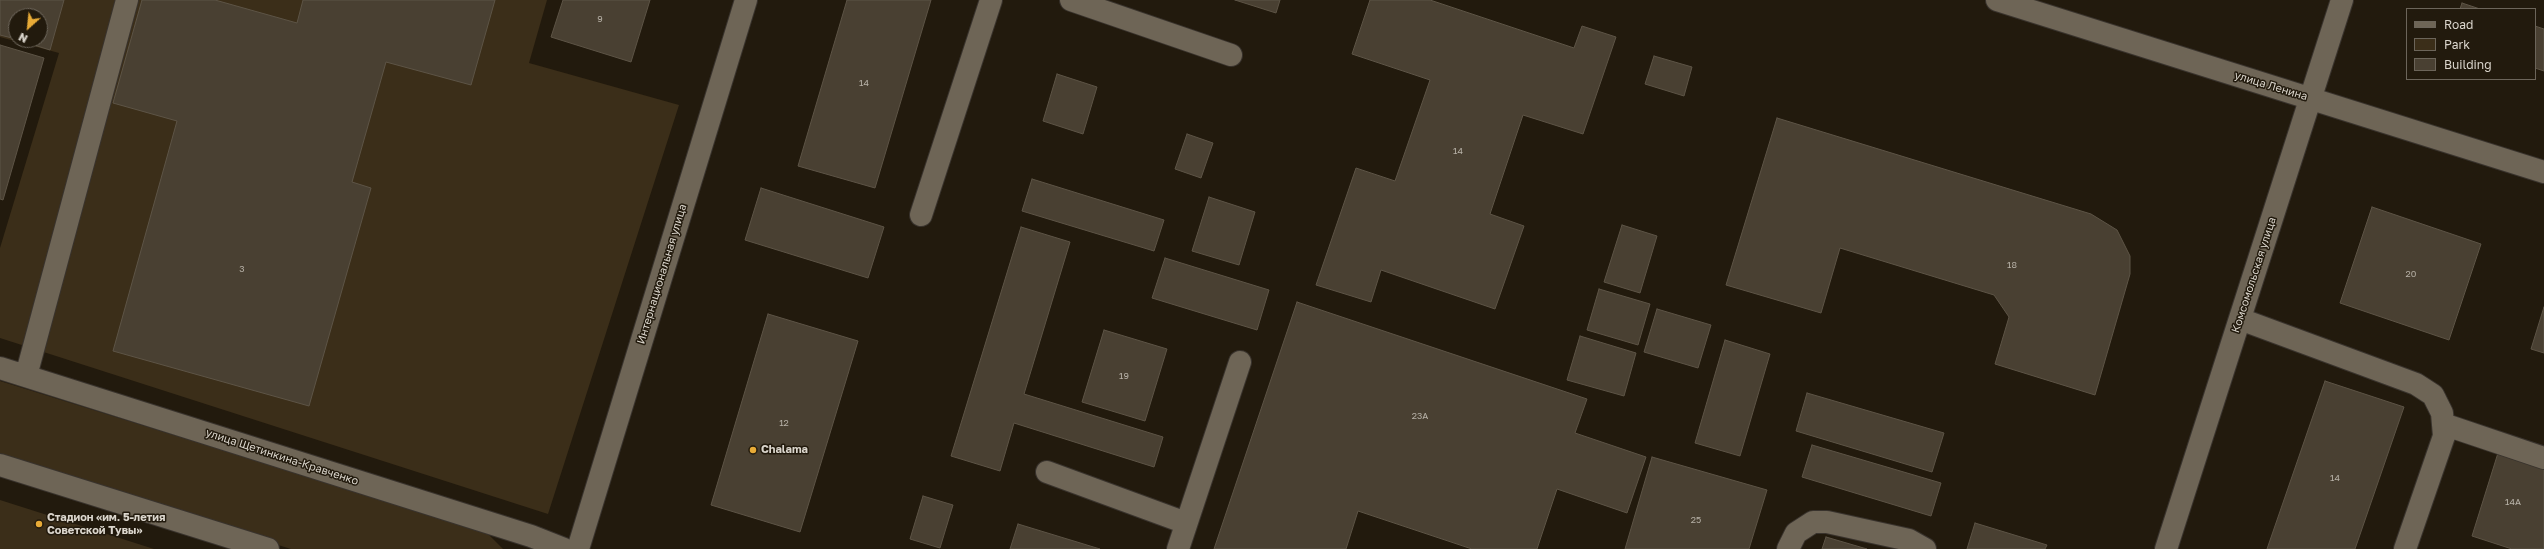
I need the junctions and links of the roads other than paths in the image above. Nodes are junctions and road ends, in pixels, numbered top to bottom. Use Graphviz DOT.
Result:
graph roads {
  1 [pos="127,0"];
  2 [pos="746,0"];
  3 [pos="991,0"];
  4 [pos="1071,0"];
  5 [pos="1997,0"];
  6 [pos="2342,0"];
  7 [pos="1231,55"];
  8 [pos="2310,98"];
  9 [pos="2544,172"];
  10 [pos="921,215"];
  11 [pos="2240,319"];
  12 [pos="1240,362"];
  13 [pos="0,368"];
  14 [pos="26,376"];
  15 [pos="2443,424"];
  16 [pos="2544,458"];
  17 [pos="0,465"];
  18 [pos="1047,472"];
  19 [pos="1186,523"];
  20 [pos="268,549"];
  21 [pos="564,549"];
  22 [pos="578,549"];
  23 [pos="1178,549"];
  24 [pos="1788,549"];
  25 [pos="1925,549"];
  26 [pos="2166,549"];
  27 [pos="2405,549"];
  1 -- 14 [label="street"];
  2 -- 22 [label="street, Интернациональная улица"];
  3 -- 10 [label="street"];
  4 -- 7 [label="street"];
  5 -- 8 [label="street, улица Ленина"];
  6 -- 8 [label="street, Комсомольская улица"];
  8 -- 9 [label="street, улица Ленина"];
  8 -- 11 [label="street, Комсомольская улица"];
  11 -- 15 [label="street"];
  11 -- 26 [label="street, Комсомольская улица"];
  12 -- 19 [label="street"];
  13 -- 14 [label="street, улица Щетинкина-Кравченко"];
  14 -- 21 [label="street, улица Щетинкина-Кравченко"];
  15 -- 16 [label="street"];
  15 -- 27 [label="street"];
  17 -- 20 [label="street"];
  18 -- 19 [label="street"];
  19 -- 23 [label="street"];
  24 -- 25 [label="street"];
}
